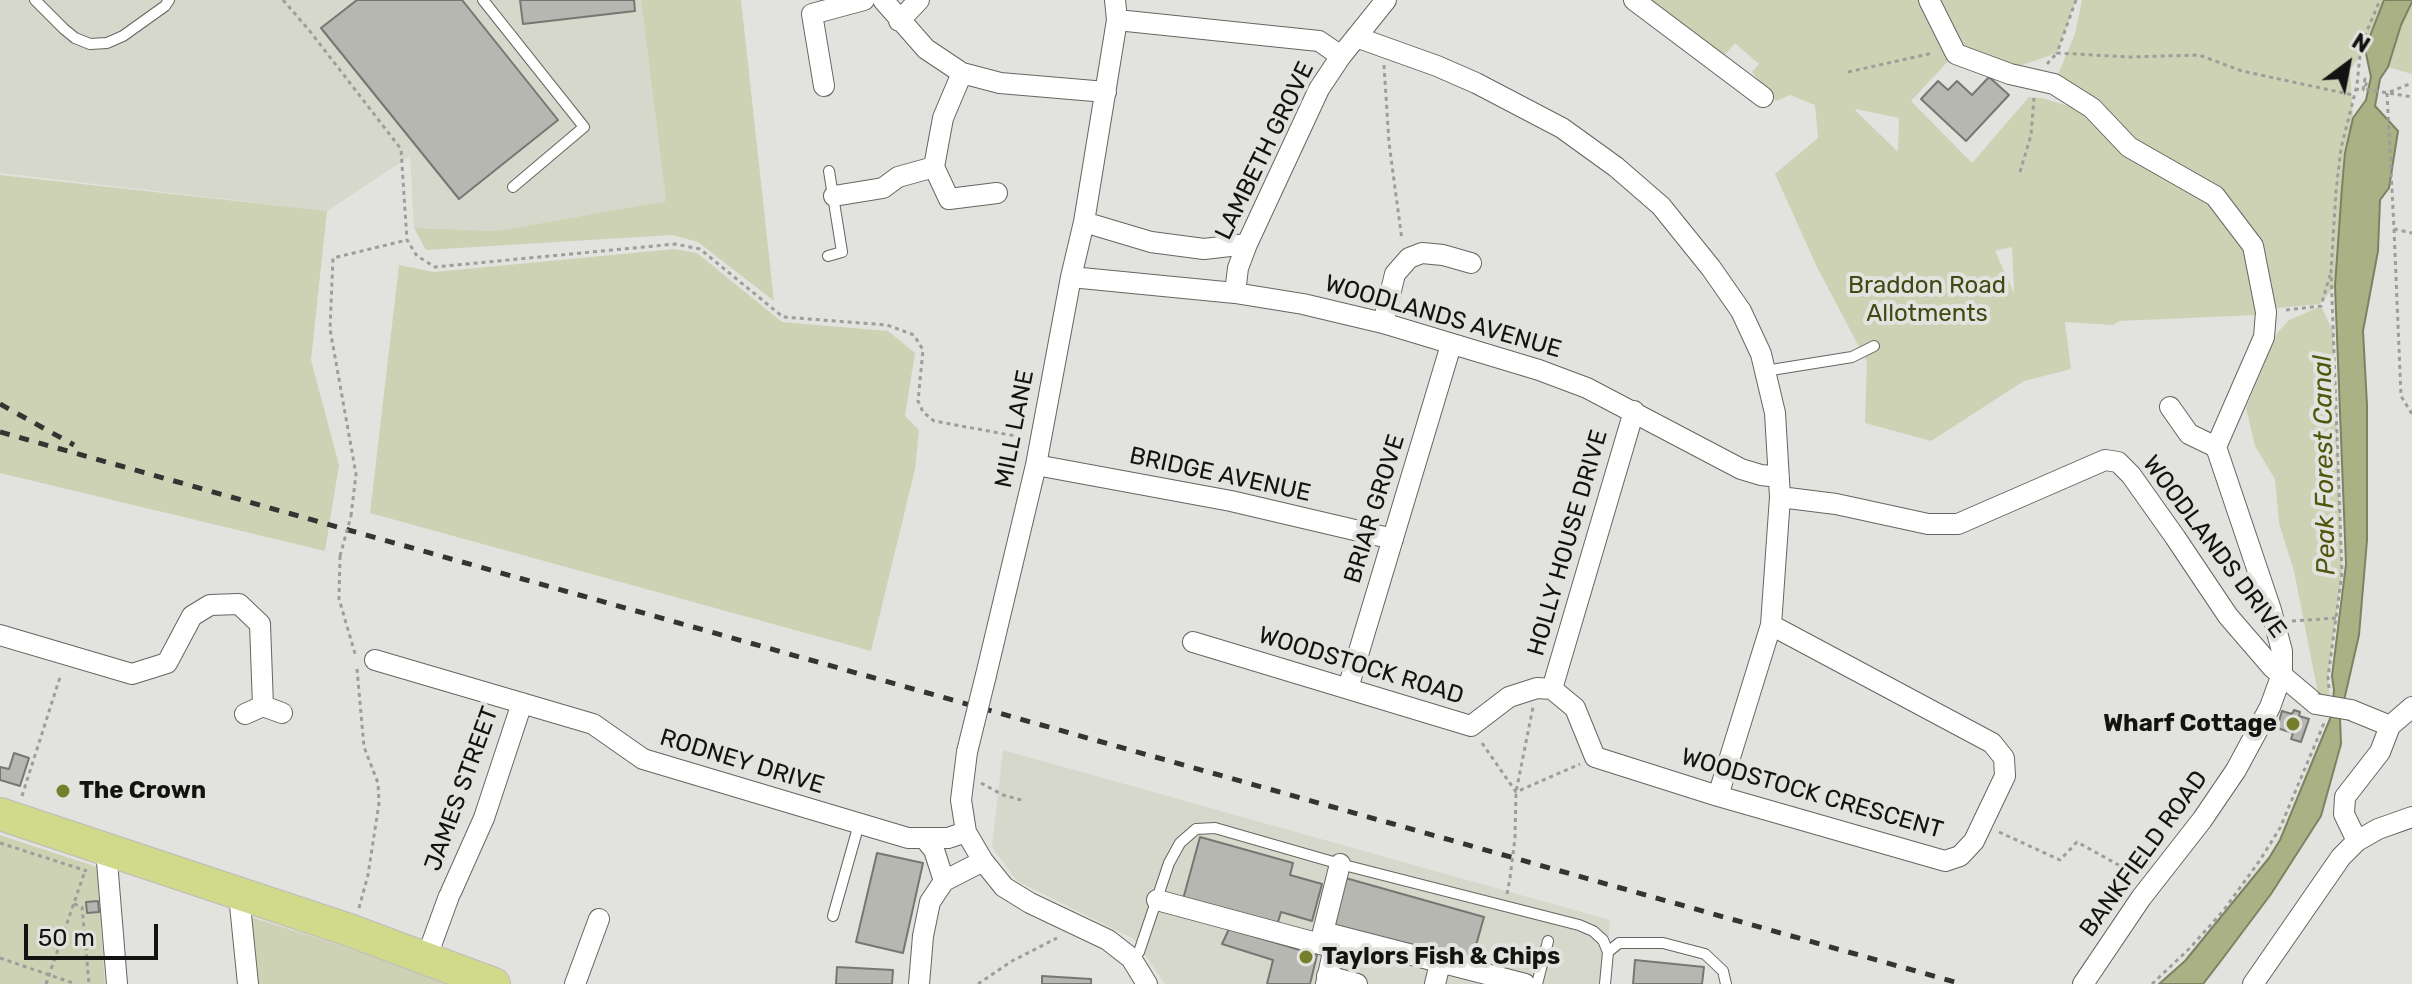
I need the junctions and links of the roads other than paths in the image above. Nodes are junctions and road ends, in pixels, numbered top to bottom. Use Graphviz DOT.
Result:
graph roads {
  1 [pos="35,0"];
  2 [pos="169,0"];
  3 [pos="483,0"];
  4 [pos="864,0"];
  5 [pos="883,0"];
  6 [pos="919,0"];
  7 [pos="1386,0"];
  8 [pos="1634,0"];
  9 [pos="1929,0"];
  10 [pos="1116,10"];
  11 [pos="899,21"];
  12 [pos="1356,37"];
  13 [pos="1341,56"];
  14 [pos="962,73"];
  15 [pos="824,86"];
  16 [pos="1106,92"];
  17 [pos="1763,97"];
  18 [pos="934,167"];
  19 [pos="829,171"];
  20 [pos="513,187"];
  21 [pos="997,193"];
  22 [pos="834,196"];
  23 [pos="1084,222"];
  24 [pos="1247,244"];
  25 [pos="828,256"];
  26 [pos="1471,263"];
  27 [pos="1071,277"];
  28 [pos="1235,293"];
  29 [pos="1383,323"];
  30 [pos="1451,345"];
  31 [pos="1874,346"];
  32 [pos="1765,371"];
  33 [pos="2170,407"];
  34 [pos="1634,411"];
  35 [pos="2216,447"];
  36 [pos="1036,465"];
  37 [pos="1780,487"];
  38 [pos="1393,539"];
  39 [pos="1771,625"];
  40 [pos="0,635"];
  41 [pos="1193,642"];
  42 [pos="375,660"];
  43 [pos="2282,674"];
  44 [pos="1348,688"];
  45 [pos="1545,688"];
  46 [pos="522,703"];
  47 [pos="2412,707"];
  48 [pos="263,711"];
  49 [pos="2390,726"];
  50 [pos="1718,796"];
  51 [pos="2412,817"];
  52 [pos="859,824"];
  53 [pos="5,825"];
  54 [pos="966,832"];
  55 [pos="925,839"];
  56 [pos="2357,841"];
  57 [pos="106,849"];
  58 [pos="983,861"];
  59 [pos="1340,864"];
  60 [pos="944,881"];
  61 [pos="239,895"];
  62 [pos="1157,900"];
  63 [pos="833,916"];
  64 [pos="599,919"];
  65 [pos="1321,938"];
  66 [pos="1548,941"];
  67 [pos="1608,952"];
  68 [pos="1131,958"];
  69 [pos="426,959"];
  70 [pos="1440,964"];
  71 [pos="1326,980"];
  72 [pos="117,984"];
  73 [pos="248,984"];
  74 [pos="494,984"];
  75 [pos="575,984"];
  76 [pos="919,984"];
  77 [pos="1147,984"];
  78 [pos="1357,984"];
  79 [pos="1435,984"];
  80 [pos="1525,984"];
  81 [pos="1537,984"];
  82 [pos="1605,984"];
  83 [pos="1726,984"];
  84 [pos="2083,984"];
  85 [pos="2253,984"];
  1 -- 2 [label="lane"];
  3 -- 20 [label="lane"];
  4 -- 15 [label="street"];
  5 -- 11 [label="street"];
  6 -- 11 [label="street"];
  7 -- 12 [label="street, LAMBETH GROVE"];
  8 -- 17 [label="street"];
  9 -- 35 [label="street"];
  10 -- 13 [label="street"];
  10 -- 16 [label="street, MILL LANE"];
  11 -- 14 [label="street"];
  12 -- 13 [label="street, LAMBETH GROVE"];
  12 -- 32 [label="street"];
  13 -- 24 [label="street, LAMBETH GROVE"];
  14 -- 16 [label="street"];
  14 -- 18 [label="street"];
  16 -- 23 [label="street, MILL LANE"];
  18 -- 21 [label="street"];
  18 -- 22 [label="street"];
  19 -- 22 [label="lane"];
  22 -- 25 [label="lane"];
  23 -- 24 [label="street"];
  23 -- 27 [label="street, MILL LANE"];
  24 -- 28 [label="street, LAMBETH GROVE"];
  26 -- 29 [label="street"];
  27 -- 28 [label="street, WOODLANDS AVENUE"];
  27 -- 36 [label="street, MILL LANE"];
  28 -- 29 [label="street, WOODLANDS AVENUE"];
  29 -- 30 [label="street, WOODLANDS AVENUE"];
  30 -- 34 [label="street, WOODLANDS AVENUE"];
  30 -- 38 [label="street, BRIAR GROVE"];
  31 -- 32 [label="lane"];
  32 -- 37 [label="street"];
  33 -- 35 [label="street"];
  34 -- 37 [label="street, WOODLANDS AVENUE"];
  34 -- 45 [label="street, HOLLY HOUSE DRIVE"];
  35 -- 43 [label="street"];
  36 -- 38 [label="street, BRIDGE AVENUE"];
  36 -- 54 [label="street, MILL LANE, bridge"];
  37 -- 39 [label="street"];
  37 -- 43 [label="street, WOODLANDS DRIVE"];
  38 -- 44 [label="street, BRIAR GROVE"];
  39 -- 50 [label="street"];
  39 -- 50 [label="street, WOODSTOCK CRESCENT"];
  40 -- 48 [label="street"];
  41 -- 44 [label="street, WOODSTOCK ROAD"];
  42 -- 46 [label="street, RODNEY DRIVE"];
  43 -- 49 [label="street, bridge"];
  43 -- 84 [label="street, BANKFIELD ROAD"];
  44 -- 45 [label="street, WOODSTOCK ROAD"];
  45 -- 50 [label="street, WOODSTOCK CRESCENT"];
  46 -- 52 [label="street, RODNEY DRIVE"];
  46 -- 69 [label="street, JAMES STREET"];
  47 -- 49 [label="street"];
  49 -- 56 [label="street"];
  51 -- 56 [label="street"];
  52 -- 55 [label="street, RODNEY DRIVE"];
  52 -- 63 [label="lane"];
  53 -- 57 [label="main road"];
  54 -- 55 [label="street, RODNEY DRIVE"];
  54 -- 58 [label="street, MILL LANE"];
  55 -- 60 [label="street"];
  56 -- 85 [label="street"];
  57 -- 61 [label="main road"];
  57 -- 72 [label="street"];
  58 -- 60 [label="street"];
  58 -- 68 [label="street, MILL LANE"];
  59 -- 62 [label="lane"];
  59 -- 65 [label="street"];
  59 -- 67 [label="lane"];
  60 -- 76 [label="street"];
  61 -- 69 [label="main road"];
  61 -- 73 [label="street"];
  62 -- 65 [label="street"];
  62 -- 68 [label="lane"];
  64 -- 75 [label="street"];
  65 -- 70 [label="street"];
  65 -- 71 [label="street"];
  66 -- 81 [label="lane"];
  67 -- 82 [label="lane"];
  67 -- 83 [label="lane"];
  68 -- 77 [label="street, MILL LANE"];
  69 -- 74 [label="main road"];
  70 -- 79 [label="street"];
  70 -- 80 [label="street"];
  71 -- 78 [label="street"];
}
